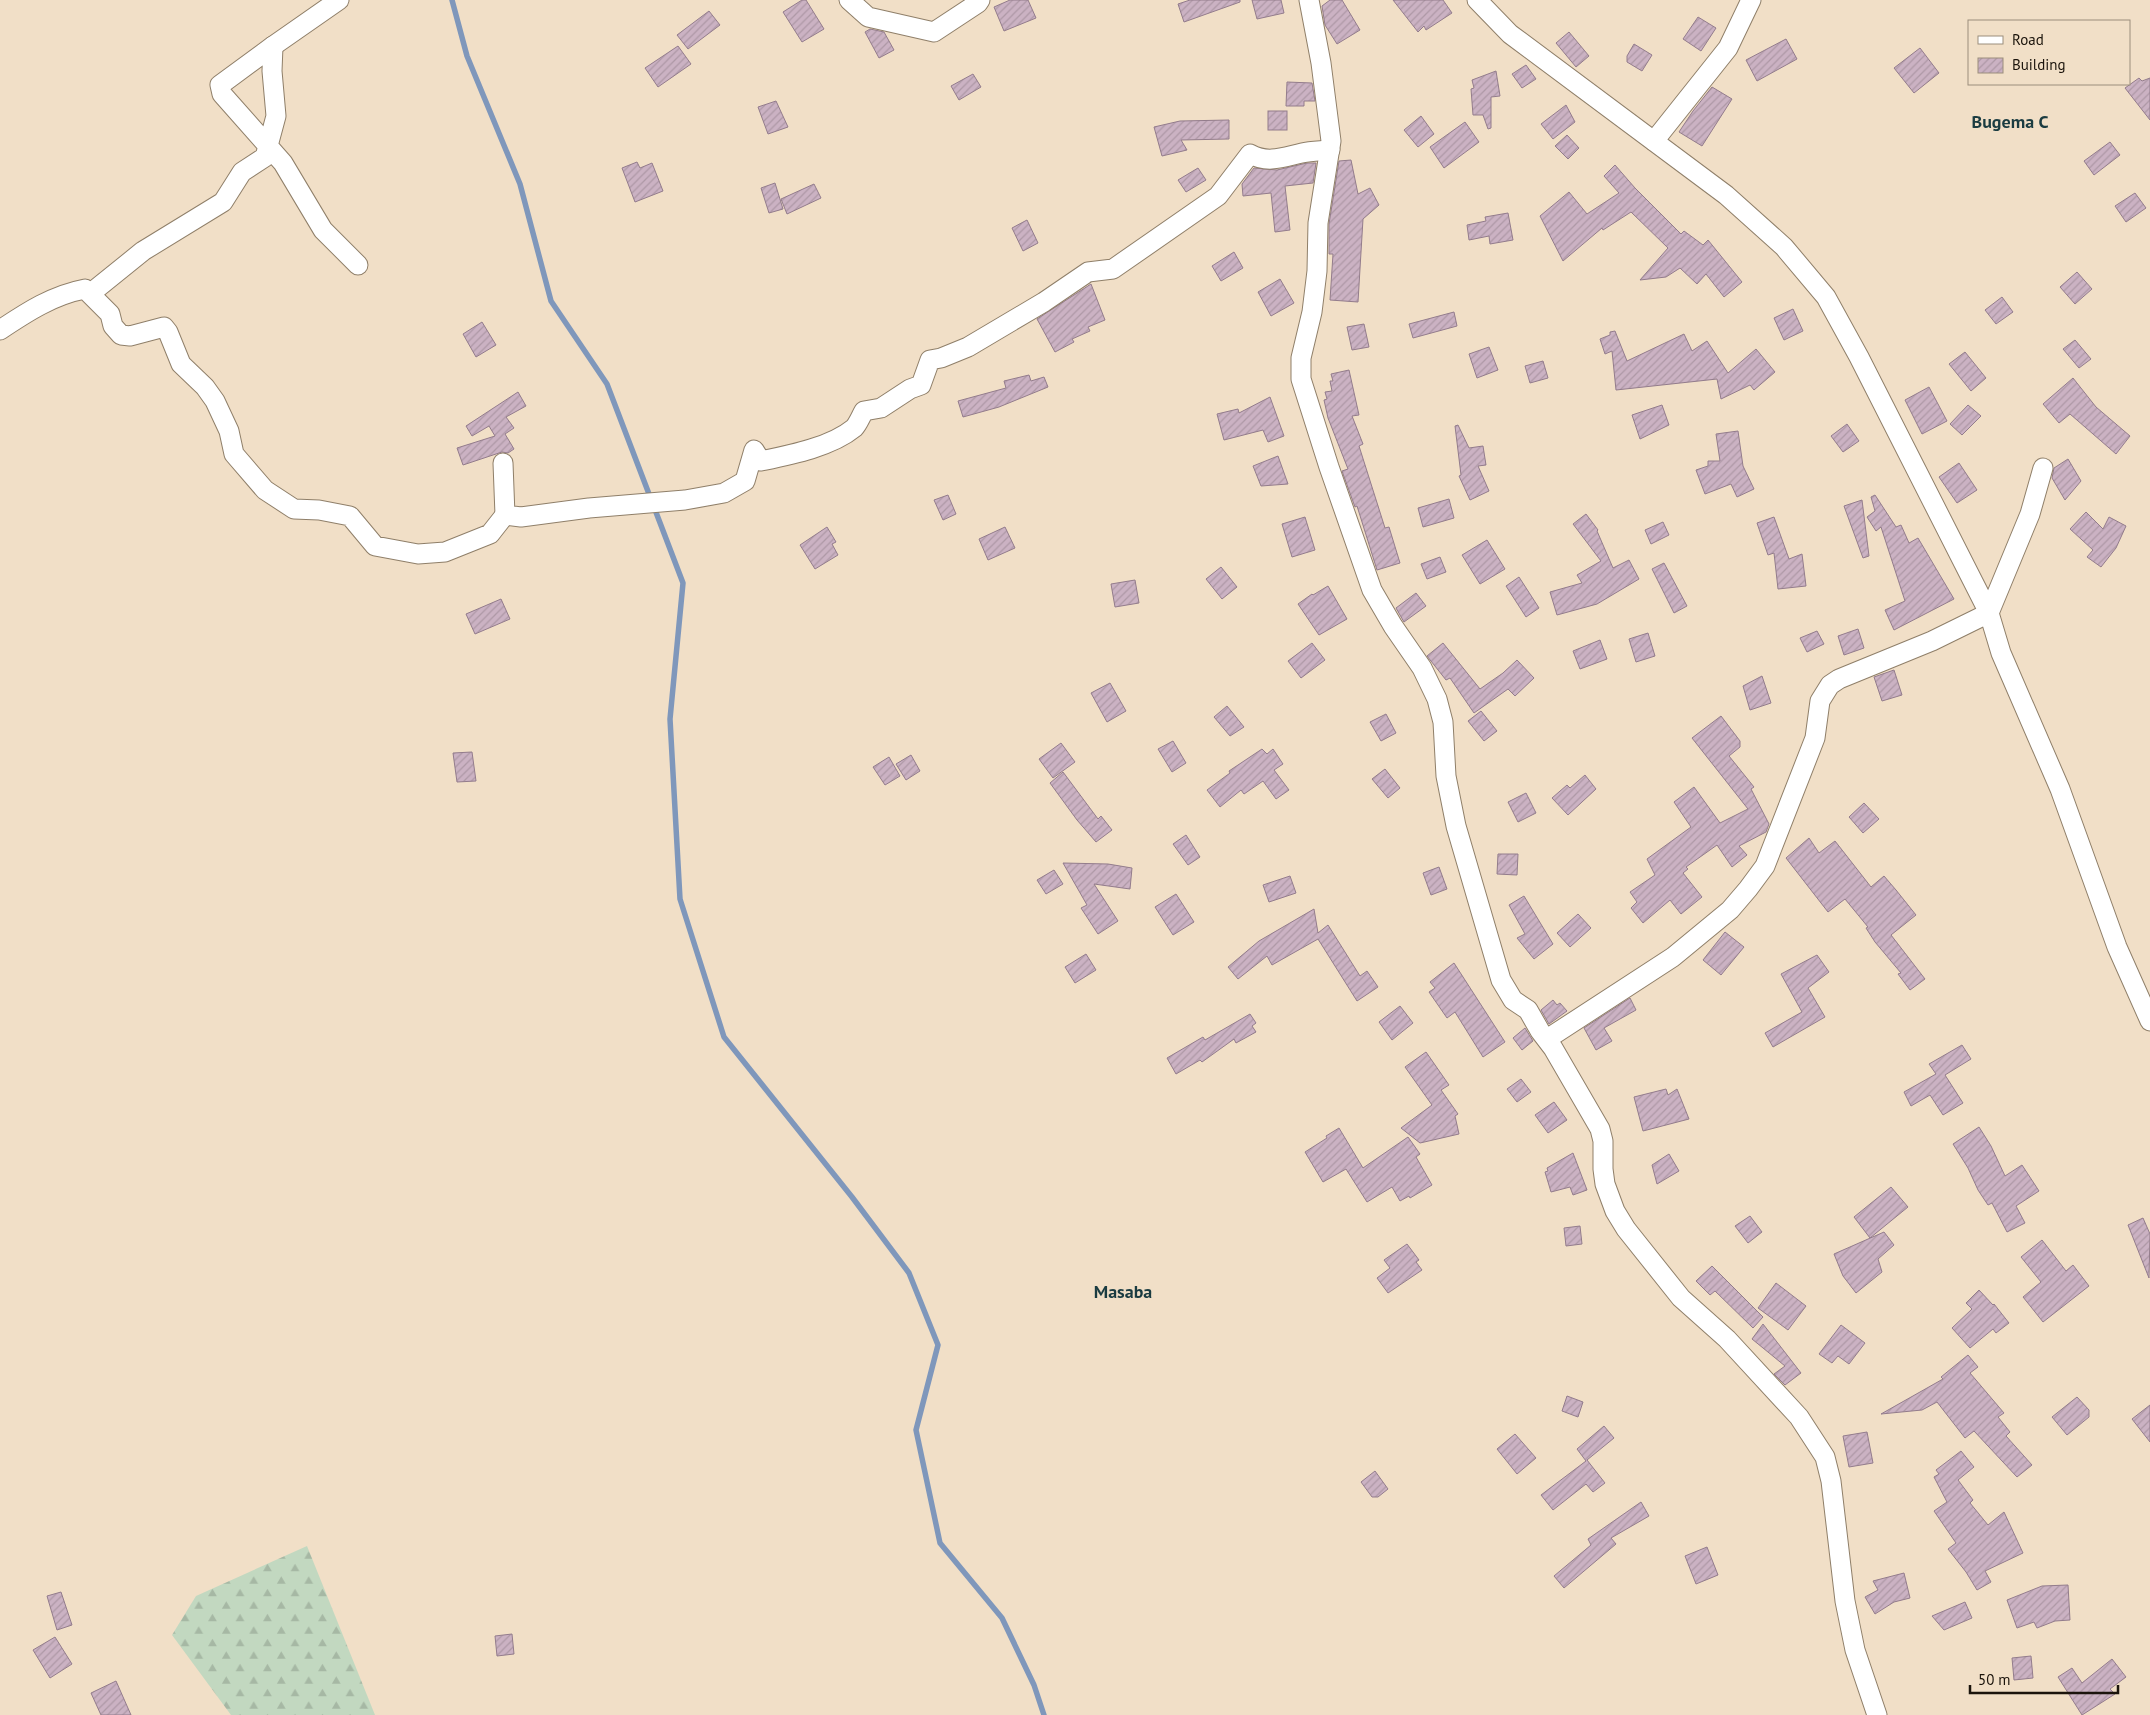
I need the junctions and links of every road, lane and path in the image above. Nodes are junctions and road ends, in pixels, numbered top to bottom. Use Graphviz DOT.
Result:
graph roads {
  1 [pos="339,0"];
  2 [pos="849,0"];
  3 [pos="980,0"];
  4 [pos="1309,0"];
  5 [pos="1477,0"];
  6 [pos="1751,0"];
  7 [pos="273,46"];
  8 [pos="1654,142"];
  9 [pos="268,147"];
  10 [pos="1330,150"];
  11 [pos="358,265"];
  12 [pos="90,293"];
  13 [pos="0,330"];
  14 [pos="502,463"];
  15 [pos="2043,468"];
  16 [pos="505,516"];
  17 [pos="1989,613"];
  18 [pos="2144,993"];
  19 [pos="2150,1021"];
  20 [pos="1548,1039"];
  21 [pos="1877,1715"];
  1 -- 7 [label="street"];
  2 -- 3 [label="street"];
  4 -- 10 [label="street"];
  5 -- 8 [label="street"];
  6 -- 8 [label="street"];
  7 -- 9 [label="street"];
  7 -- 9 [label="street"];
  8 -- 17 [label="street"];
  9 -- 11 [label="street"];
  9 -- 12 [label="street"];
  10 -- 16 [label="street"];
  10 -- 20 [label="street"];
  12 -- 13 [label="street"];
  12 -- 16 [label="street"];
  14 -- 16 [label="street"];
  15 -- 17 [label="street"];
  17 -- 18 [label="street"];
  17 -- 20 [label="street"];
  18 -- 19 [label="street"];
  20 -- 21 [label="street"];
}
